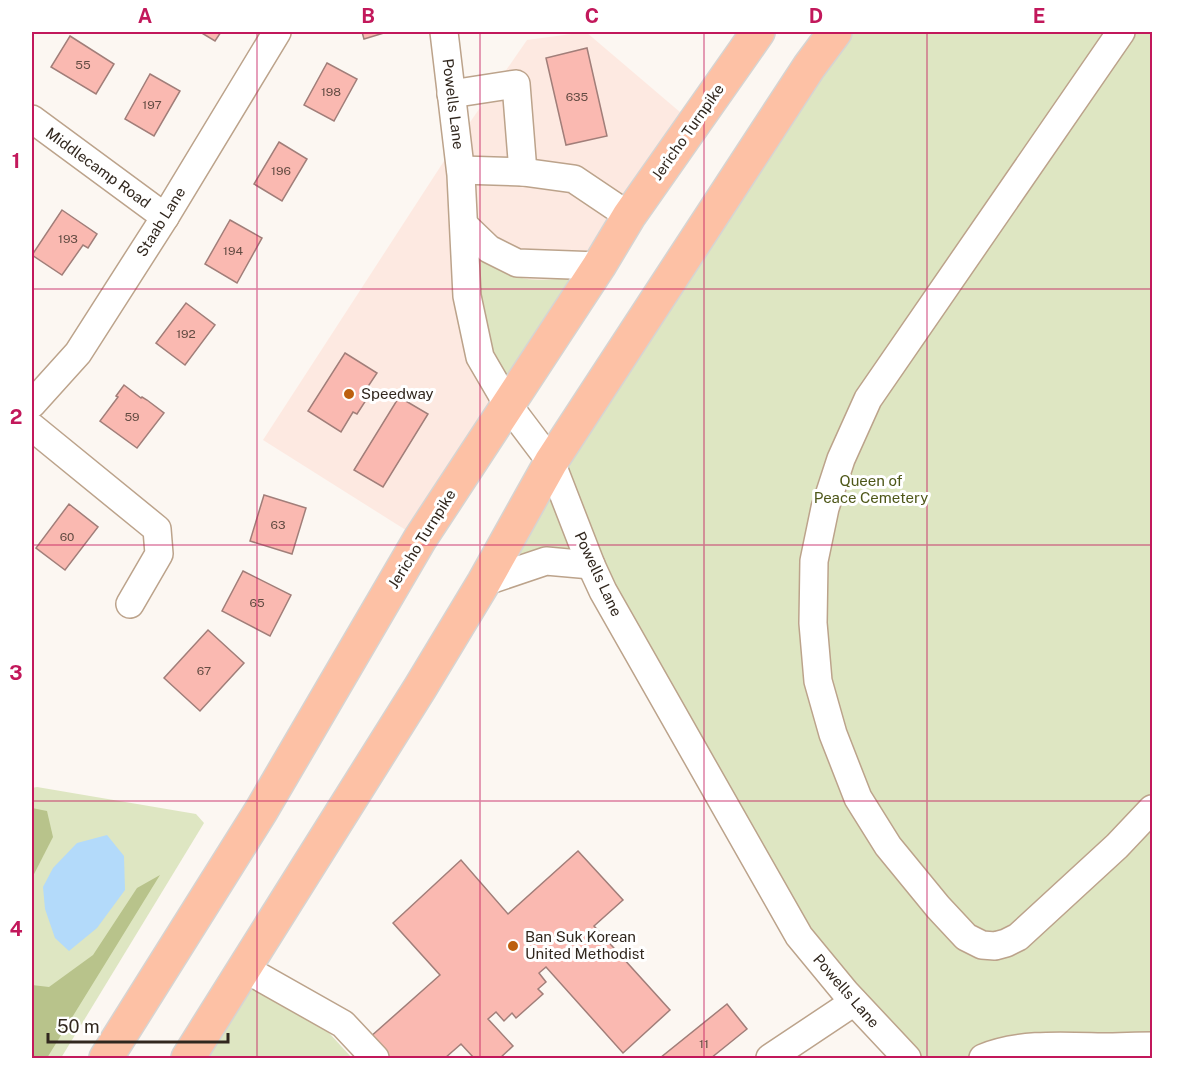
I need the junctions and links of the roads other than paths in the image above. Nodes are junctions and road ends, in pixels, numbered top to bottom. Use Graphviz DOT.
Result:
graph roads {
  1 [pos="278,32"];
  2 [pos="444,32"];
  3 [pos="758,32"];
  4 [pos="835,32"];
  5 [pos="1121,32"];
  6 [pos="451,94"];
  7 [pos="32,119"];
  8 [pos="461,170"];
  9 [pos="523,172"];
  10 [pos="165,216"];
  11 [pos="629,216"];
  12 [pos="464,225"];
  13 [pos="599,266"];
  14 [pos="32,404"];
  15 [pos="508,405"];
  16 [pos="32,427"];
  17 [pos="551,462"];
  18 [pos="591,565"];
  19 [pos="484,582"];
  20 [pos="130,604"];
  21 [pos="1152,809"];
  22 [pos="244,968"];
  23 [pos="854,1002"];
  24 [pos="1152,1046"];
  25 [pos="106,1059"];
  26 [pos="188,1059"];
  27 [pos="375,1059"];
  28 [pos="770,1059"];
  29 [pos="907,1059"];
  30 [pos="983,1059"];
  1 -- 10 [label="street, Staab Lane"];
  2 -- 6 [label="street, Powells Lane"];
  3 -- 11 [label="main road, Jericho Turnpike"];
  4 -- 17 [label="main road"];
  5 -- 21 [label="street"];
  6 -- 8 [label="street, Powells Lane"];
  6 -- 9 [label="street"];
  7 -- 10 [label="street, Middlecamp Road"];
  8 -- 9 [label="street"];
  8 -- 12 [label="street, Powells Lane"];
  9 -- 11 [label="street"];
  10 -- 14 [label="street, Staab Lane"];
  11 -- 13 [label="main road, Jericho Turnpike"];
  12 -- 13 [label="street"];
  12 -- 15 [label="street, Powells Lane"];
  13 -- 15 [label="main road, Jericho Turnpike"];
  15 -- 17 [label="street, Powells Lane"];
  15 -- 25 [label="main road, Jericho Turnpike"];
  16 -- 20 [label="street"];
  17 -- 18 [label="street, Powells Lane"];
  17 -- 19 [label="main road"];
  18 -- 19 [label="street"];
  18 -- 23 [label="street, Powells Lane"];
  19 -- 22 [label="main road"];
  22 -- 26 [label="main road"];
  22 -- 27 [label="street"];
  23 -- 28 [label="street"];
  23 -- 29 [label="street, Powells Lane"];
  24 -- 30 [label="street"];
}
